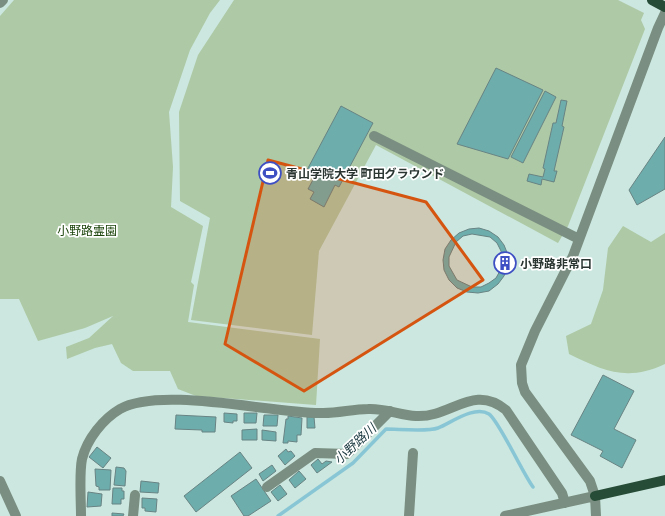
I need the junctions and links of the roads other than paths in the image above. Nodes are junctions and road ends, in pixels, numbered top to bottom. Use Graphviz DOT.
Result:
graph roads {
  1 [pos="3,0"];
  2 [pos="652,0"];
  3 [pos="0,3"];
  4 [pos="665,7"];
  5 [pos="665,13"];
  6 [pos="374,136"];
  7 [pos="579,239"];
  8 [pos="390,411"];
  9 [pos="413,454"];
  10 [pos="665,480"];
  11 [pos="0,481"];
  12 [pos="267,487"];
  13 [pos="135,495"];
  14 [pos="595,496"];
  15 [pos="562,503"];
  16 [pos="16,516"];
  17 [pos="81,516"];
  18 [pos="133,516"];
  19 [pos="408,516"];
  20 [pos="505,516"];
  21 [pos="596,516"];
  1 -- 3 [label="street"];
  2 -- 4 [label="main road"];
  5 -- 7 [label="street"];
  6 -- 7 [label="street"];
  7 -- 14 [label="street"];
  8 -- 12 [label="street"];
  8 -- 15 [label="street"];
  8 -- 17 [label="street"];
  9 -- 19 [label="street"];
  10 -- 14 [label="main road"];
  11 -- 16 [label="street"];
  13 -- 18 [label="street"];
  14 -- 15 [label="street"];
  14 -- 21 [label="street"];
  15 -- 20 [label="street"];
}
